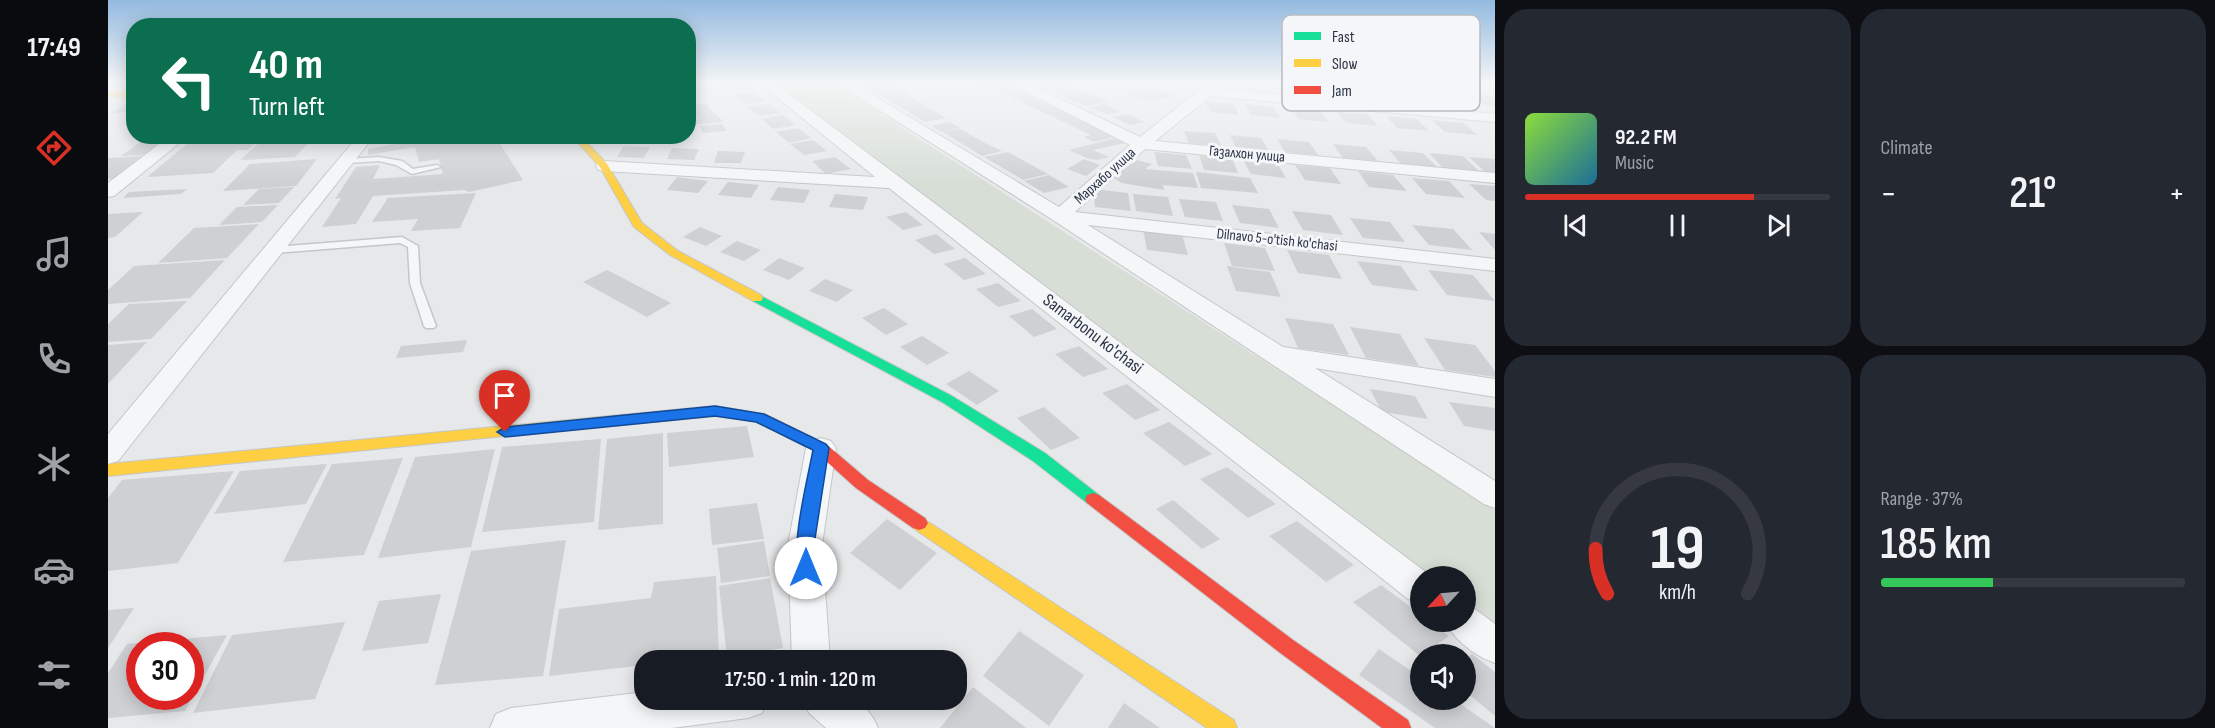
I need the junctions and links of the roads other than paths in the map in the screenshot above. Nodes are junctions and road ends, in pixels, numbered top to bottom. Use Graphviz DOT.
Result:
graph roads {
  1 [pos="808,116"];
  2 [pos="897,116"];
  3 [pos="1084,116"];
  4 [pos="1177,116"];
  5 [pos="1472,116"];
  6 [pos="1495,118"];
  7 [pos="171,144"];
  8 [pos="361,144"];
  9 [pos="583,144"];
  10 [pos="1141,144"];
  11 [pos="347,161"];
  12 [pos="604,166"];
  13 [pos="437,167"];
  14 [pos="1495,178"];
  15 [pos="895,183"];
  16 [pos="108,192"];
  17 [pos="1060,216"];
  18 [pos="274,250"];
  19 [pos="1495,265"];
  20 [pos="430,326"];
  21 [pos="1272,353"];
  22 [pos="1495,388"];
  23 [pos="821,448"];
  24 [pos="108,454"];
  25 [pos="108,470"];
  26 [pos="1495,496"];
  27 [pos="1410,580"];
  28 [pos="811,650"];
  29 [pos="658,710"];
  30 [pos="835,710"];
  31 [pos="511,728"];
  32 [pos="857,728"];
  33 [pos="1226,728"];
  34 [pos="1401,728"];
  1 -- 15 [label="street, Samarbonu ko'chasi"];
  2 -- 17 [label="street"];
  3 -- 10 [label="street, Газалхон улица"];
  4 -- 10 [label="street, Мархабо улица"];
  5 -- 6 [label="street"];
  7 -- 16 [label="street"];
  8 -- 11 [label="street"];
  9 -- 12 [label="street"];
  10 -- 14 [label="street, Газалхон улица"];
  10 -- 17 [label="street, Мархабо улица"];
  11 -- 13 [label="lane"];
  11 -- 18 [label="street"];
  12 -- 15 [label="street"];
  12 -- 34 [label="street"];
  15 -- 27 [label="street, Samarbonu ko'chasi"];
  17 -- 19 [label="street, Dilnavo 5-o'tish ko'chasi"];
  17 -- 21 [label="street"];
  18 -- 20 [label="lane"];
  18 -- 24 [label="street"];
  21 -- 22 [label="street"];
  21 -- 26 [label="street"];
  23 -- 25 [label="street"];
  23 -- 28 [label="street"];
  23 -- 33 [label="street"];
  29 -- 31 [label="street"];
  30 -- 32 [label="street"];
}
